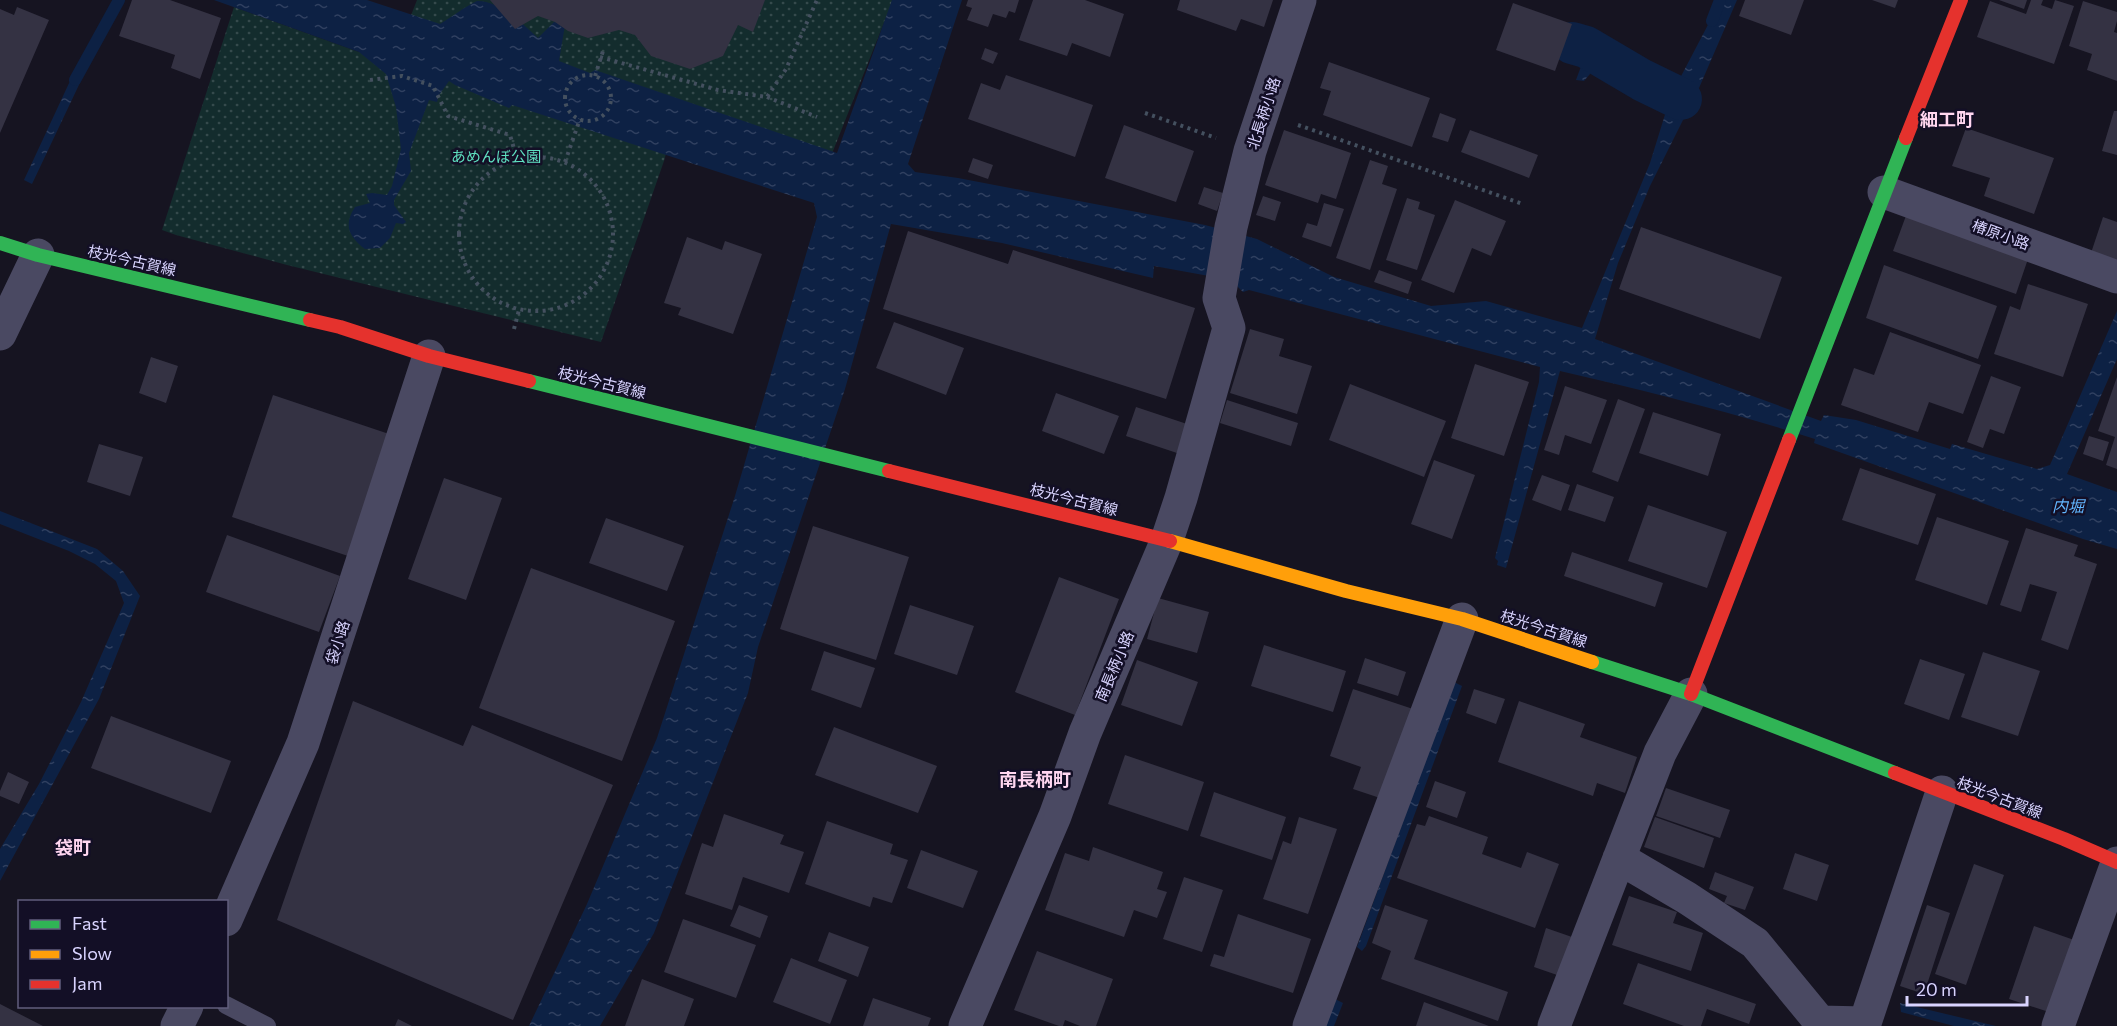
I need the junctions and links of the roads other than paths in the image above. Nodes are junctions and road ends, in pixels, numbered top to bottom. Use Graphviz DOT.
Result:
graph roads {
  1 [pos="1300,0"];
  2 [pos="1961,0"];
  3 [pos="1884,192"];
  4 [pos="0,243"];
  5 [pos="38,255"];
  6 [pos="2115,276"];
  7 [pos="1219,298"];
  8 [pos="0,334"];
  9 [pos="429,356"];
  10 [pos="1167,540"];
  11 [pos="1462,619"];
  12 [pos="1691,694"];
  13 [pos="1942,792"];
  14 [pos="1618,858"];
  15 [pos="2117,863"];
  16 [pos="228,915"];
  17 [pos="228,1006"];
  18 [pos="186,1008"];
  19 [pos="177,1026"];
  20 [pos="267,1026"];
  21 [pos="965,1026"];
  22 [pos="1309,1026"];
  23 [pos="1554,1026"];
  24 [pos="2058,1026"];
  1 -- 7 [label="street, 北長柄小路"];
  2 -- 3 [label="main road"];
  3 -- 6 [label="street, 椿原小路"];
  3 -- 12 [label="main road"];
  4 -- 5 [label="main road, 枝光今古賀線"];
  5 -- 8 [label="street"];
  5 -- 9 [label="main road, 枝光今古賀線"];
  7 -- 10 [label="street, 南長柄小路"];
  9 -- 10 [label="main road, 枝光今古賀線"];
  9 -- 16 [label="street, 袋小路"];
  10 -- 11 [label="main road, 枝光今古賀線"];
  10 -- 21 [label="street, 南長柄小路"];
  11 -- 12 [label="main road, 枝光今古賀線"];
  11 -- 22 [label="street"];
  12 -- 13 [label="main road, 枝光今古賀線"];
  12 -- 14 [label="street"];
  13 -- 14 [label="street"];
  13 -- 15 [label="main road, 枝光今古賀線"];
  14 -- 23 [label="street"];
  15 -- 24 [label="street"];
  17 -- 20 [label="lane"];
  18 -- 19 [label="street"];
}
